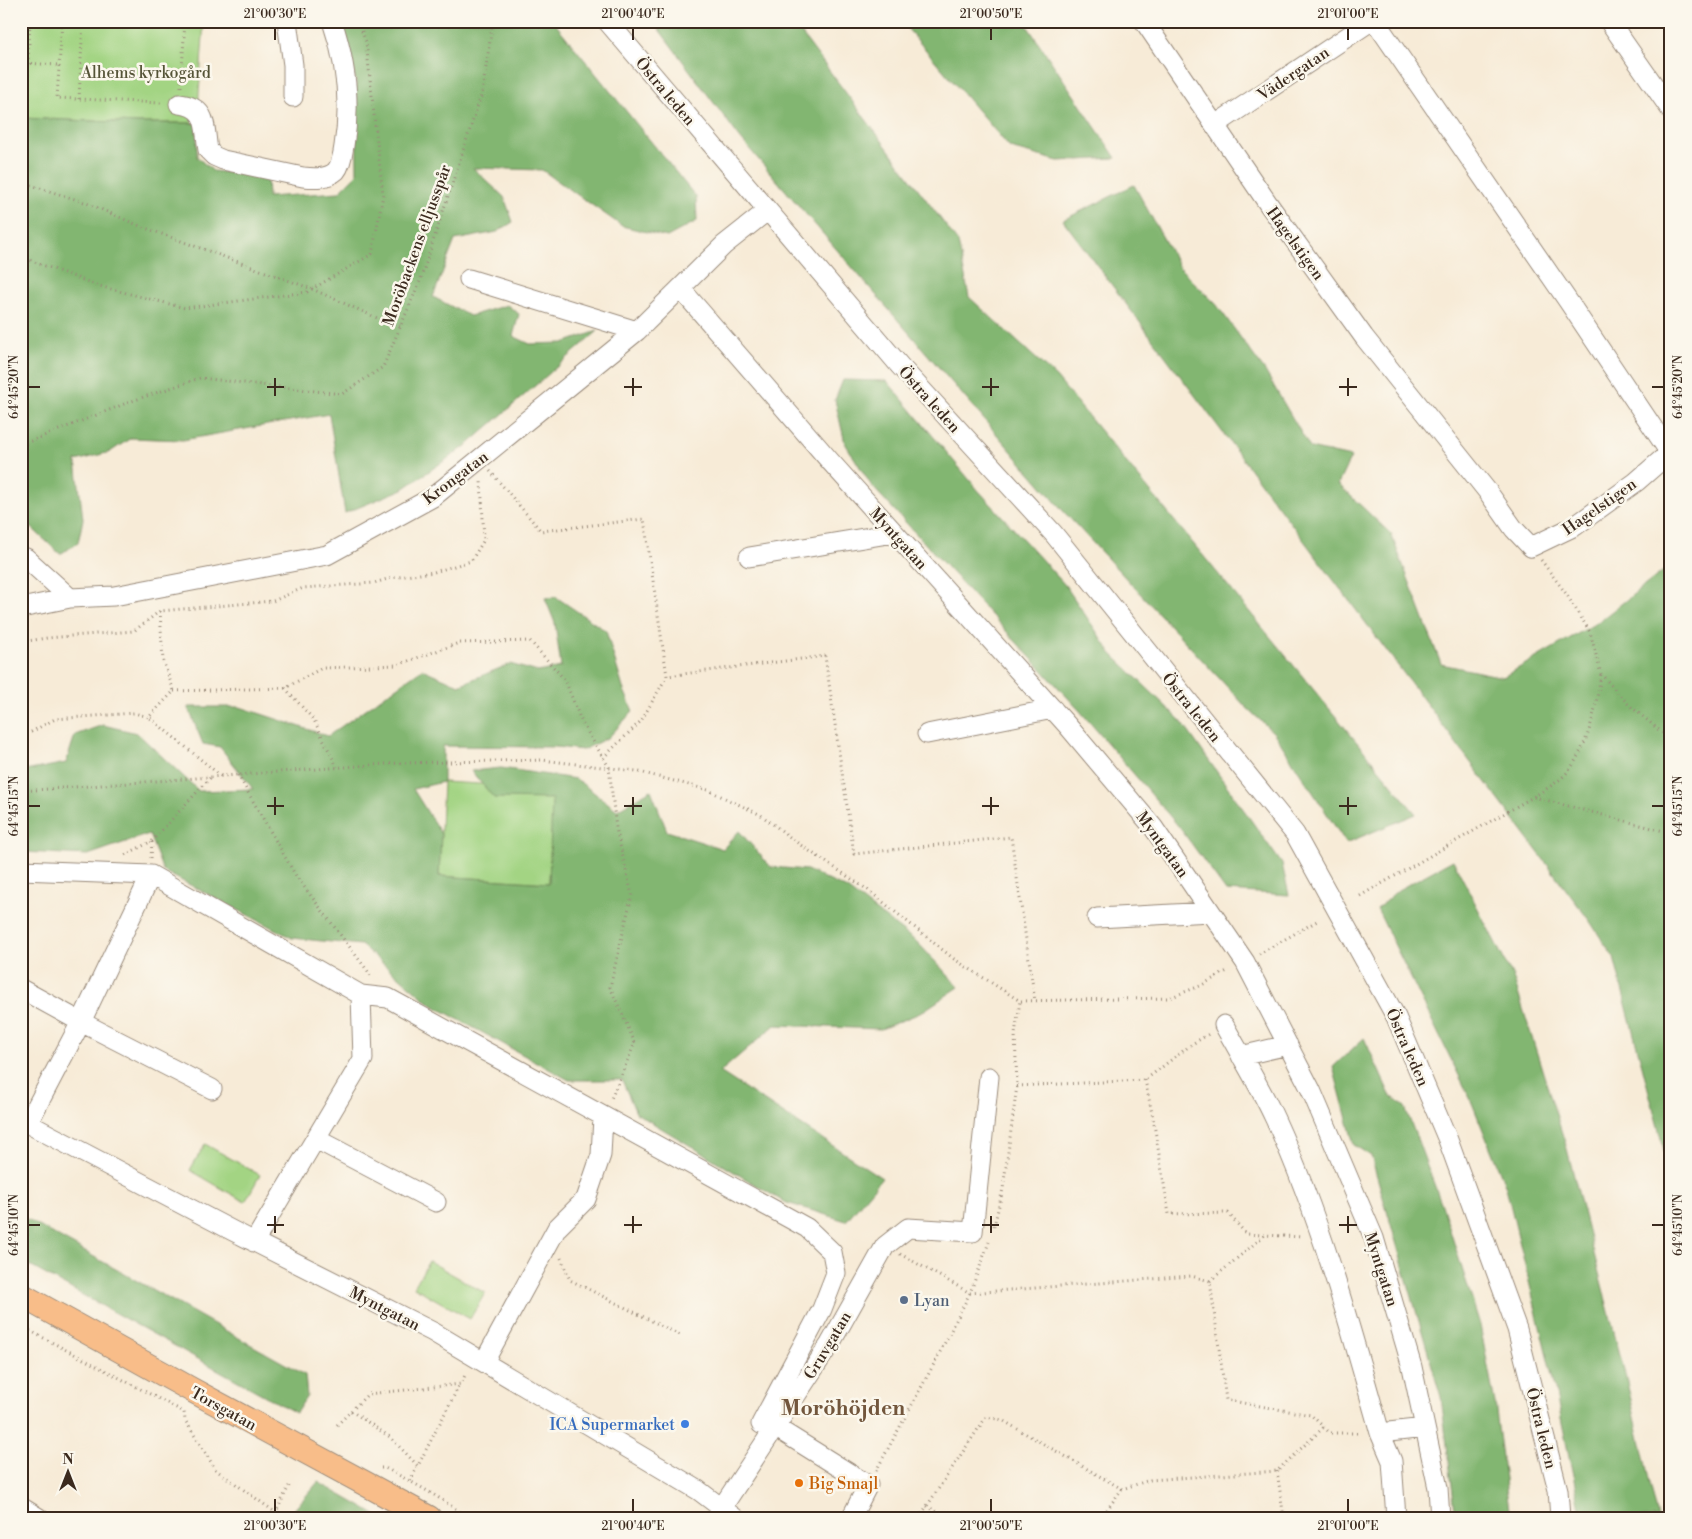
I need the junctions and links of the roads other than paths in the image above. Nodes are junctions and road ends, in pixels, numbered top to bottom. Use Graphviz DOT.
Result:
graph roads {
  1 [pos="287,21"];
  2 [pos="332,21"];
  3 [pos="607,21"];
  4 [pos="1144,21"];
  5 [pos="1373,21"];
  6 [pos="1609,21"];
  7 [pos="293,97"];
  8 [pos="179,104"];
  9 [pos="1671,110"];
  10 [pos="1215,125"];
  11 [pos="767,210"];
  12 [pos="468,279"];
  13 [pos="681,289"];
  14 [pos="637,331"];
  15 [pos="894,532"];
  16 [pos="21,556"];
  17 [pos="750,557"];
  18 [pos="70,598"];
  19 [pos="21,608"];
  20 [pos="1053,709"];
  21 [pos="927,734"];
  22 [pos="21,870"];
  23 [pos="151,875"];
  24 [pos="1211,912"];
  25 [pos="1097,918"];
  26 [pos="21,989"];
  27 [pos="361,995"];
  28 [pos="81,1022"];
  29 [pos="1224,1025"];
  30 [pos="1288,1045"];
  31 [pos="1241,1056"];
  32 [pos="989,1077"];
  33 [pos="212,1089"];
  34 [pos="603,1116"];
  35 [pos="25,1122"];
  36 [pos="316,1139"];
  37 [pos="436,1202"];
  38 [pos="254,1242"];
  39 [pos="21,1295"];
  40 [pos="480,1360"];
  41 [pos="793,1364"];
  42 [pos="810,1374"];
  43 [pos="768,1426"];
  44 [pos="1425,1428"];
  45 [pos="1380,1432"];
  46 [pos="21,1508"];
  47 [pos="724,1515"];
  48 [pos="39,1518"];
  49 [pos="429,1518"];
  50 [pos="851,1518"];
  51 [pos="1396,1518"];
  52 [pos="1440,1518"];
  53 [pos="1560,1518"];
  1 -- 7 [label="street"];
  2 -- 8 [label="street"];
  3 -- 11 [label="street, Östra leden"];
  4 -- 10 [label="street, Hagelstigen"];
  5 -- 10 [label="street, Vädergatan"];
  5 -- 10 [label="street, Hagelstigen"];
  6 -- 9 [label="street"];
  11 -- 13 [label="street, Krongatan"];
  11 -- 53 [label="street, Östra leden"];
  12 -- 14 [label="street"];
  13 -- 14 [label="street, Krongatan"];
  13 -- 15 [label="street, Myntgatan"];
  14 -- 18 [label="street, Krongatan"];
  15 -- 17 [label="street"];
  15 -- 20 [label="street, Myntgatan"];
  16 -- 18 [label="street"];
  18 -- 19 [label="street, Krongatan"];
  20 -- 21 [label="street"];
  20 -- 24 [label="street, Myntgatan"];
  22 -- 23 [label="street"];
  23 -- 27 [label="street"];
  23 -- 28 [label="street"];
  24 -- 25 [label="street"];
  24 -- 30 [label="street, Myntgatan"];
  26 -- 28 [label="street"];
  27 -- 34 [label="street"];
  27 -- 36 [label="street"];
  28 -- 33 [label="street"];
  28 -- 35 [label="street"];
  29 -- 31 [label="street"];
  30 -- 31 [label="street"];
  30 -- 44 [label="street, Myntgatan"];
  31 -- 45 [label="street"];
  32 -- 42 [label="street, Gruvgatan"];
  34 -- 40 [label="street"];
  34 -- 41 [label="street"];
  35 -- 38 [label="street, Myntgatan"];
  36 -- 37 [label="street"];
  36 -- 38 [label="street"];
  38 -- 40 [label="street, Myntgatan"];
  39 -- 49 [label="main road, Torsgatan"];
  40 -- 47 [label="street, Myntgatan"];
  41 -- 42 [label="street"];
  41 -- 43 [label="street"];
  42 -- 43 [label="street, Gruvgatan"];
  43 -- 47 [label="street, Gruvgatan"];
  43 -- 50 [label="street"];
  44 -- 45 [label="street"];
  44 -- 52 [label="street, Myntgatan"];
  45 -- 51 [label="street"];
  46 -- 48 [label="street"];
}
